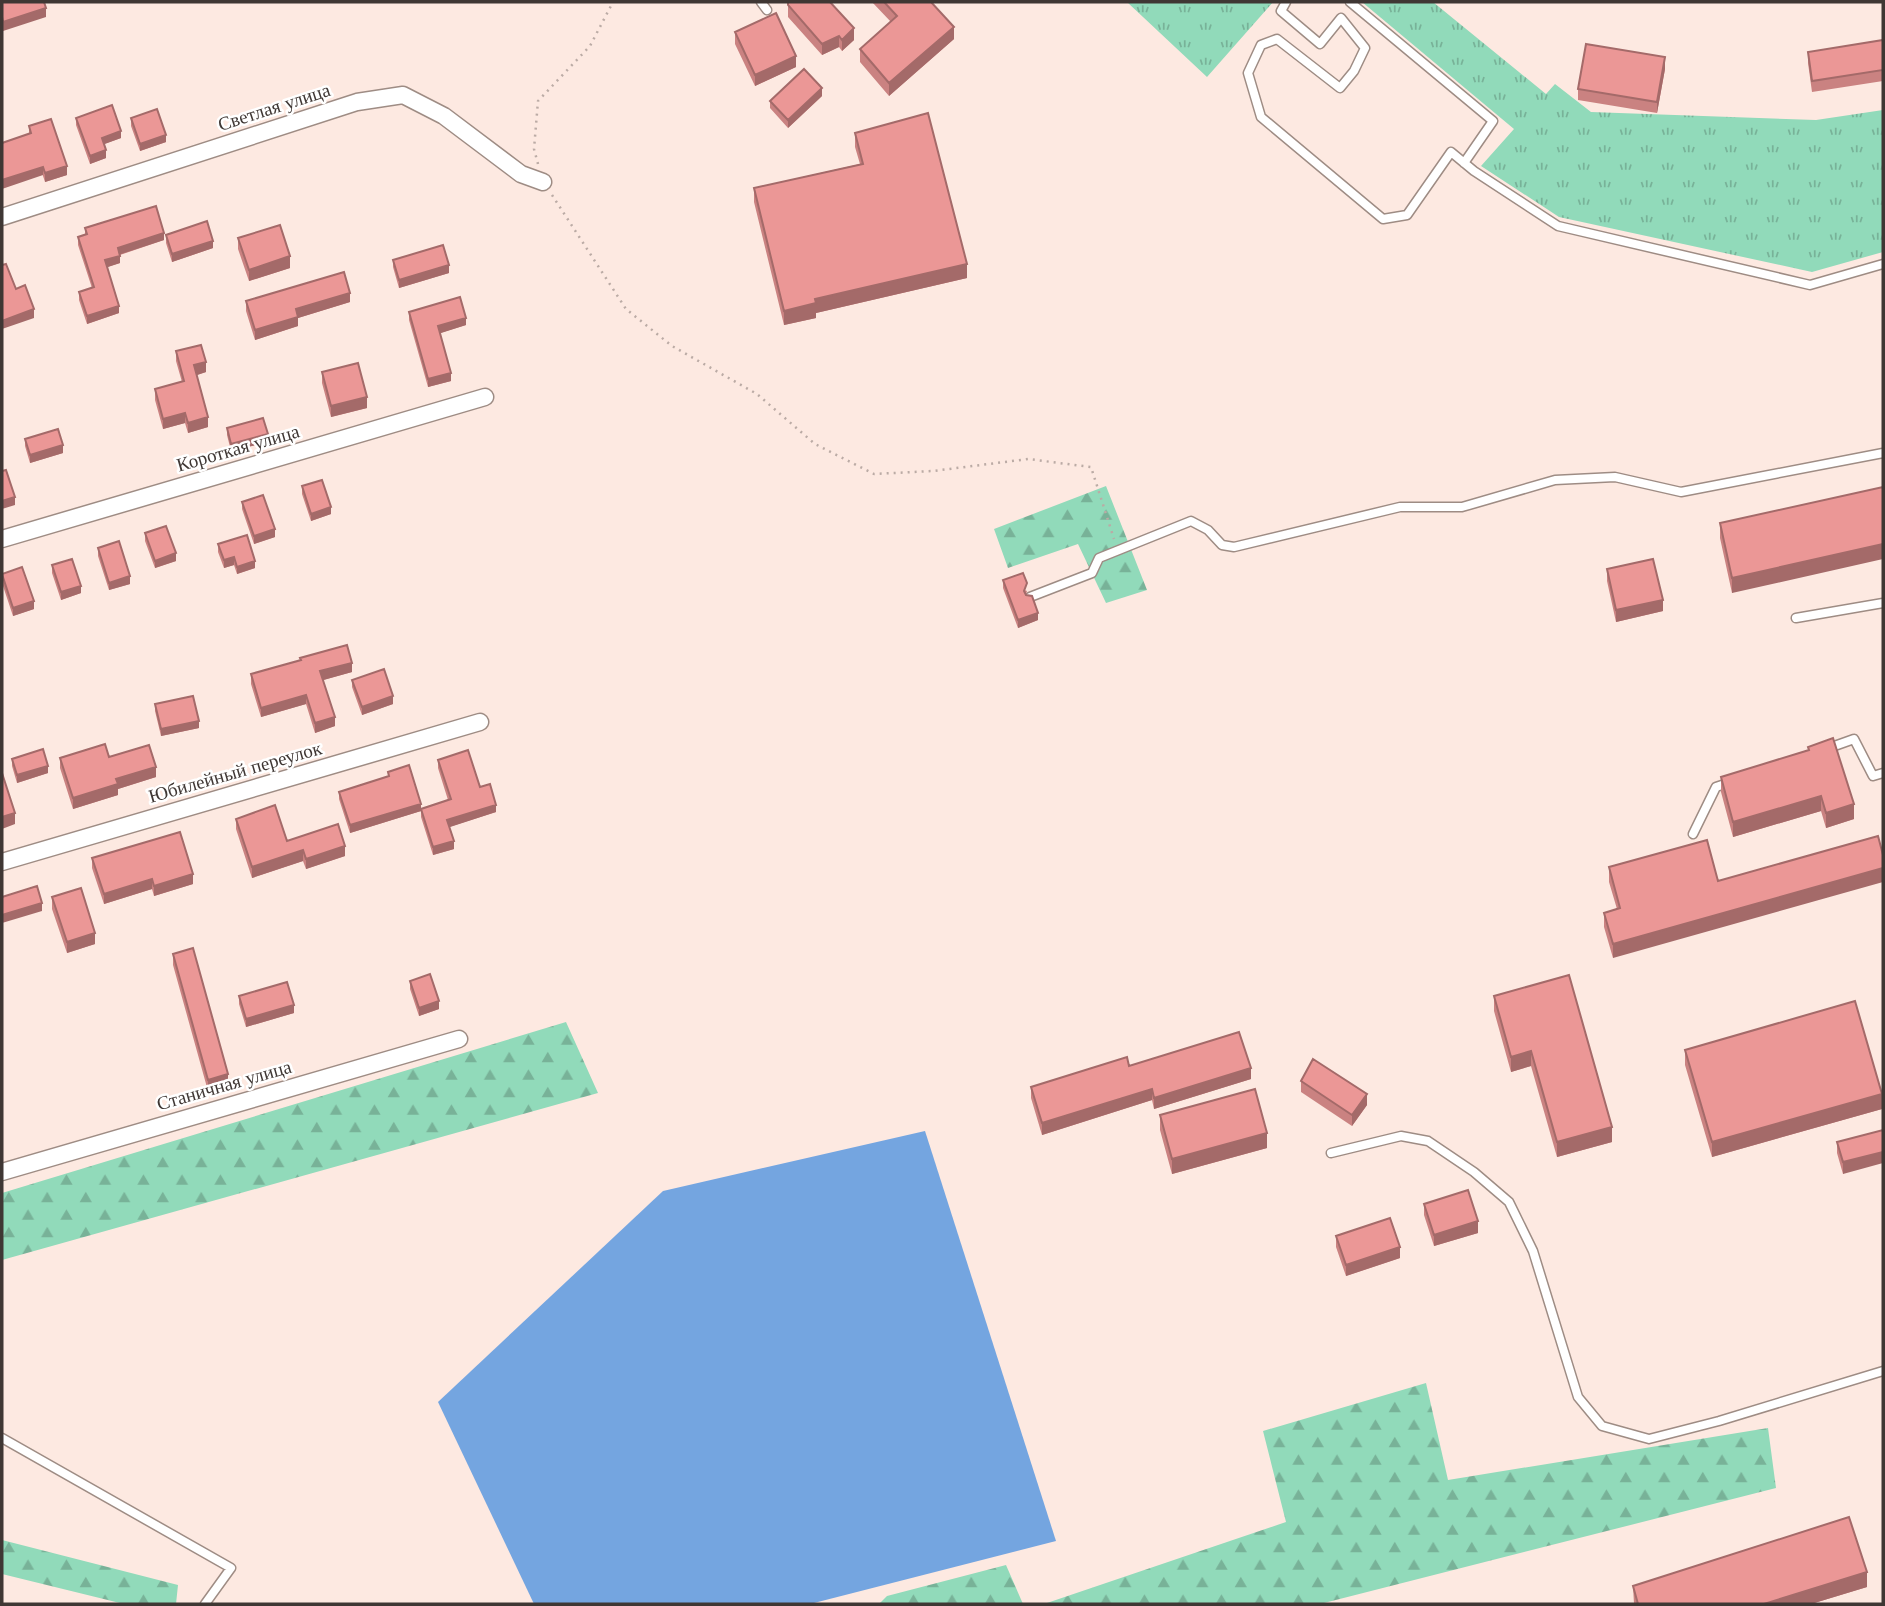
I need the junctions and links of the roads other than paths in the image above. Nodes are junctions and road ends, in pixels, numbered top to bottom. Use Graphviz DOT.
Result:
graph roads {
  1 [pos="761,2"];
  2 [pos="1286,2"];
  3 [pos="1350,2"];
  4 [pos="767,10"];
  5 [pos="1464,163"];
  6 [pos="543,182"];
  7 [pos="2,217"];
  8 [pos="1883,264"];
  9 [pos="485,397"];
  10 [pos="1883,453"];
  11 [pos="2,539"];
  12 [pos="1030,597"];
  13 [pos="1883,603"];
  14 [pos="1796,618"];
  15 [pos="480,722"];
  16 [pos="1816,752"];
  17 [pos="1883,773"];
  18 [pos="1741,779"];
  19 [pos="1693,834"];
  20 [pos="2,862"];
  21 [pos="458,1038"];
  22 [pos="1331,1153"];
  23 [pos="2,1172"];
  24 [pos="1883,1371"];
  25 [pos="2,1438"];
  26 [pos="205,1604"];
  1 -- 4 [label="lane"];
  2 -- 5 [label="lane"];
  3 -- 5 [label="lane"];
  5 -- 8 [label="lane"];
  6 -- 7 [label="street, Светлая улица"];
  9 -- 11 [label="street, Короткая улица"];
  10 -- 12 [label="lane"];
  13 -- 14 [label="lane"];
  15 -- 20 [label="street, Юбилейный переулок"];
  16 -- 17 [label="lane"];
  18 -- 19 [label="lane"];
  21 -- 23 [label="street, Станичная улица"];
  22 -- 24 [label="lane"];
  25 -- 26 [label="lane"];
}
